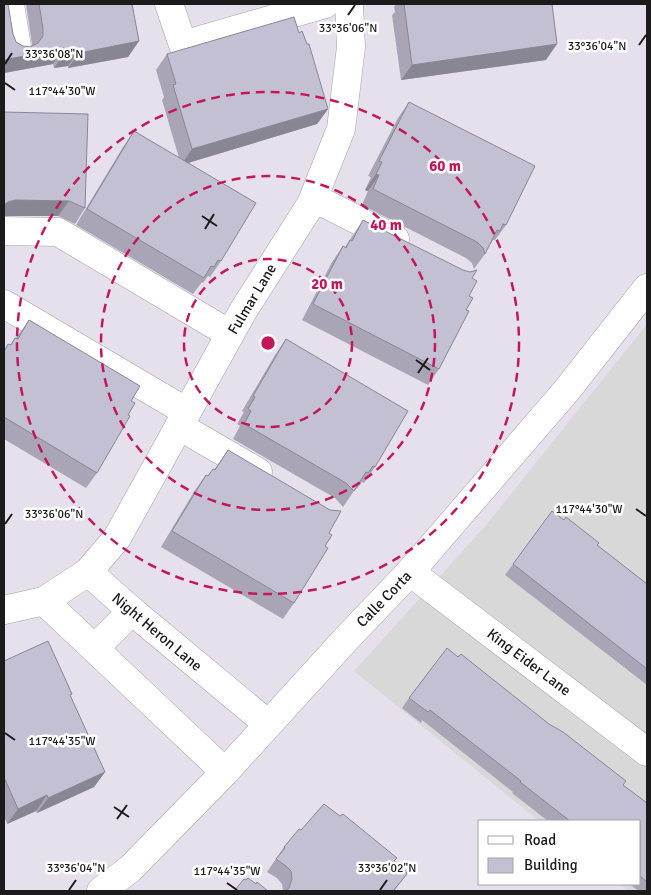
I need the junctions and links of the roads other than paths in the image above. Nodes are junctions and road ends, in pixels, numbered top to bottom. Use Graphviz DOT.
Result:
graph roads {
  1 [pos="10,4"];
  2 [pos="169,4"];
  3 [pos="325,4"];
  4 [pos="349,4"];
  5 [pos="17,46"];
  6 [pos="314,198"];
  7 [pos="4,231"];
  8 [pos="416,250"];
  9 [pos="647,290"];
  10 [pos="4,304"];
  11 [pos="230,334"];
  12 [pos="183,419"];
  13 [pos="278,483"];
  14 [pos="88,572"];
  15 [pos="410,572"];
  16 [pos="44,601"];
  17 [pos="4,610"];
  18 [pos="132,611"];
  19 [pos="94,648"];
  20 [pos="268,724"];
  21 [pos="647,752"];
  22 [pos="226,772"];
  23 [pos="101,891"];
  1 -- 5 [label="street"];
  2 -- 3 [label="street"];
  4 -- 6 [label="street, Fulmar Lane"];
  6 -- 8 [label="street"];
  6 -- 11 [label="street, Fulmar Lane"];
  7 -- 11 [label="street"];
  9 -- 15 [label="street, Calle Corta"];
  10 -- 12 [label="street"];
  11 -- 12 [label="street, Fulmar Lane"];
  12 -- 13 [label="street"];
  12 -- 14 [label="street, Fulmar Lane"];
  14 -- 16 [label="street"];
  14 -- 18 [label="street, Night Heron Lane"];
  15 -- 20 [label="street, Calle Corta"];
  15 -- 21 [label="street, King Eider Lane"];
  16 -- 17 [label="street"];
  16 -- 19 [label="street"];
  18 -- 19 [label="street"];
  18 -- 20 [label="street, Night Heron Lane"];
  19 -- 22 [label="street"];
  20 -- 22 [label="street, Calle Corta"];
  22 -- 23 [label="street, Calle Corta"];
}
